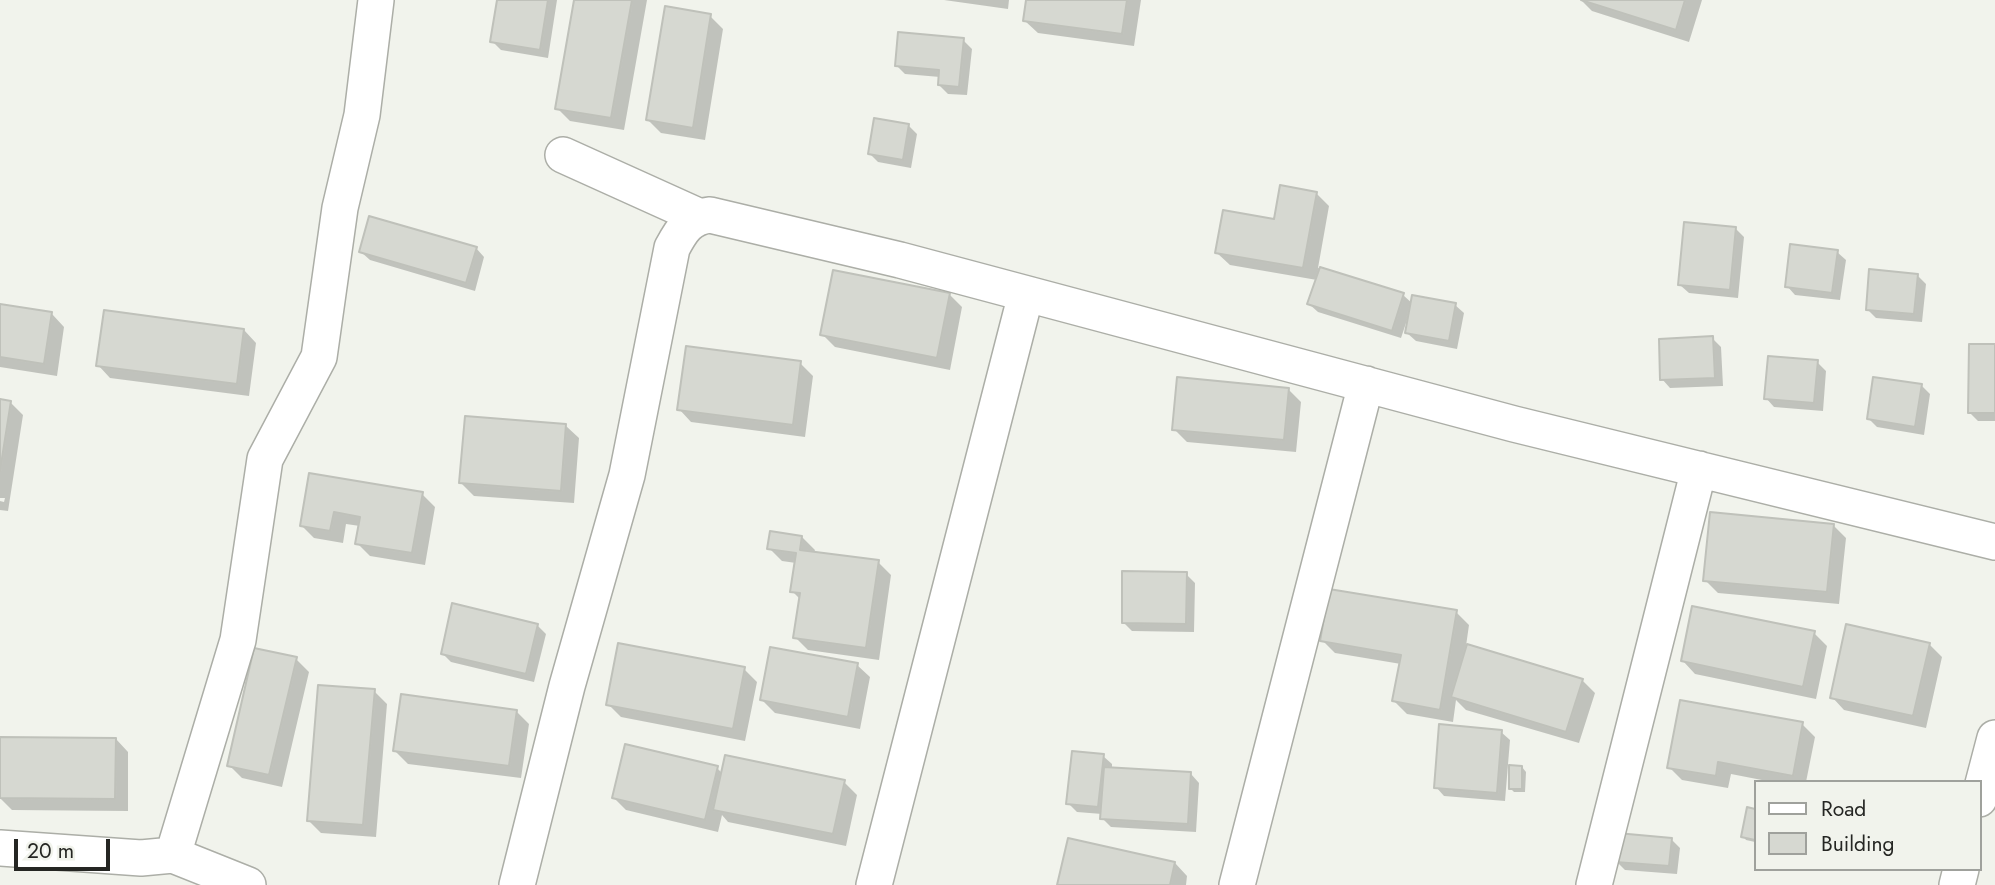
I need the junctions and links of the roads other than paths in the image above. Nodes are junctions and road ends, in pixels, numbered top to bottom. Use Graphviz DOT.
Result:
graph roads {
  1 [pos="376,0"];
  2 [pos="563,155"];
  3 [pos="698,216"];
  4 [pos="1026,294"];
  5 [pos="1366,384"];
  6 [pos="1699,469"];
  7 [pos="1995,542"];
  8 [pos="1995,738"];
  9 [pos="1981,791"];
  10 [pos="0,848"];
  11 [pos="173,855"];
  12 [pos="248,885"];
  13 [pos="517,885"];
  14 [pos="874,885"];
  15 [pos="1237,885"];
  16 [pos="1594,885"];
  1 -- 11 [label="street"];
  2 -- 3 [label="street"];
  3 -- 4 [label="street"];
  3 -- 13 [label="street"];
  4 -- 5 [label="street"];
  4 -- 14 [label="street"];
  5 -- 6 [label="street"];
  5 -- 15 [label="street"];
  6 -- 7 [label="street"];
  6 -- 16 [label="street"];
  8 -- 9 [label="street"];
  10 -- 11 [label="street"];
  11 -- 12 [label="street"];
}
